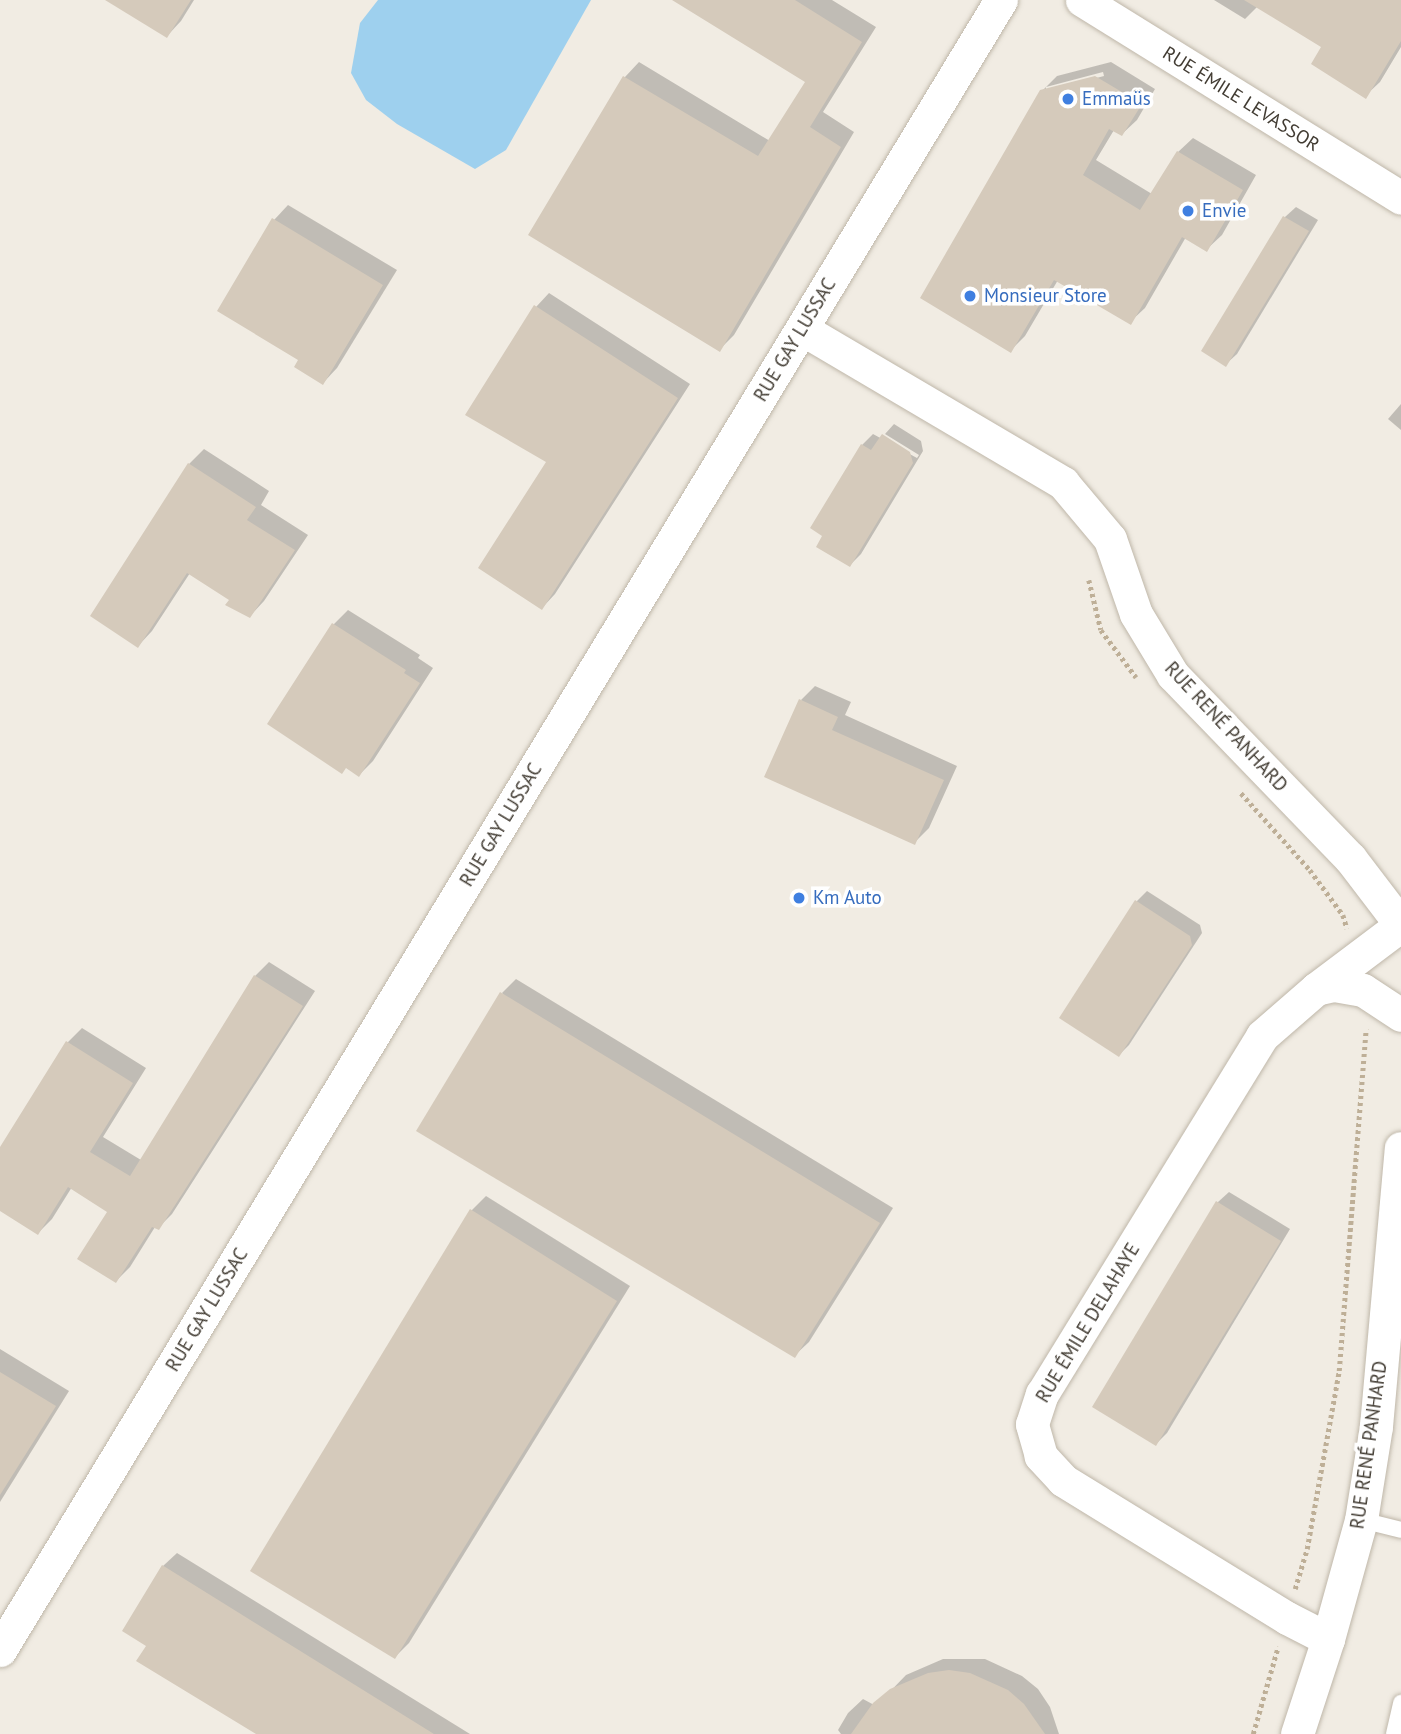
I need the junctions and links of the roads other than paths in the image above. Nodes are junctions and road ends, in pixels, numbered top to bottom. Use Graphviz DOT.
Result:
graph roads {
  1 [pos="1001,0"];
  2 [pos="1082,0"];
  3 [pos="1401,198"];
  4 [pos="802,329"];
  5 [pos="1401,925"];
  6 [pos="1360,975"];
  7 [pos="1401,1015"];
  8 [pos="1401,1157"];
  9 [pos="1361,1520"];
  10 [pos="1401,1530"];
  11 [pos="1328,1639"];
  12 [pos="0,1650"];
  13 [pos="1401,1703"];
  14 [pos="1297,1734"];
  15 [pos="1394,1734"];
  1 -- 4 [label="street, RUE GAY LUSSAC"];
  2 -- 3 [label="street, RUE ÉMILE LEVASSOR"];
  4 -- 5 [label="street, RUE RENÉ PANHARD"];
  4 -- 12 [label="street, RUE GAY LUSSAC"];
  5 -- 6 [label="street, RUE ÉMILE DELAHAYE"];
  6 -- 7 [label="street"];
  6 -- 11 [label="street, RUE ÉMILE DELAHAYE"];
  8 -- 9 [label="street, RUE RENÉ PANHARD"];
  9 -- 10 [label="lane"];
  9 -- 11 [label="street, RUE RENÉ PANHARD"];
  11 -- 14 [label="street, RUE RENÉ PANHARD"];
  13 -- 15 [label="lane"];
}
